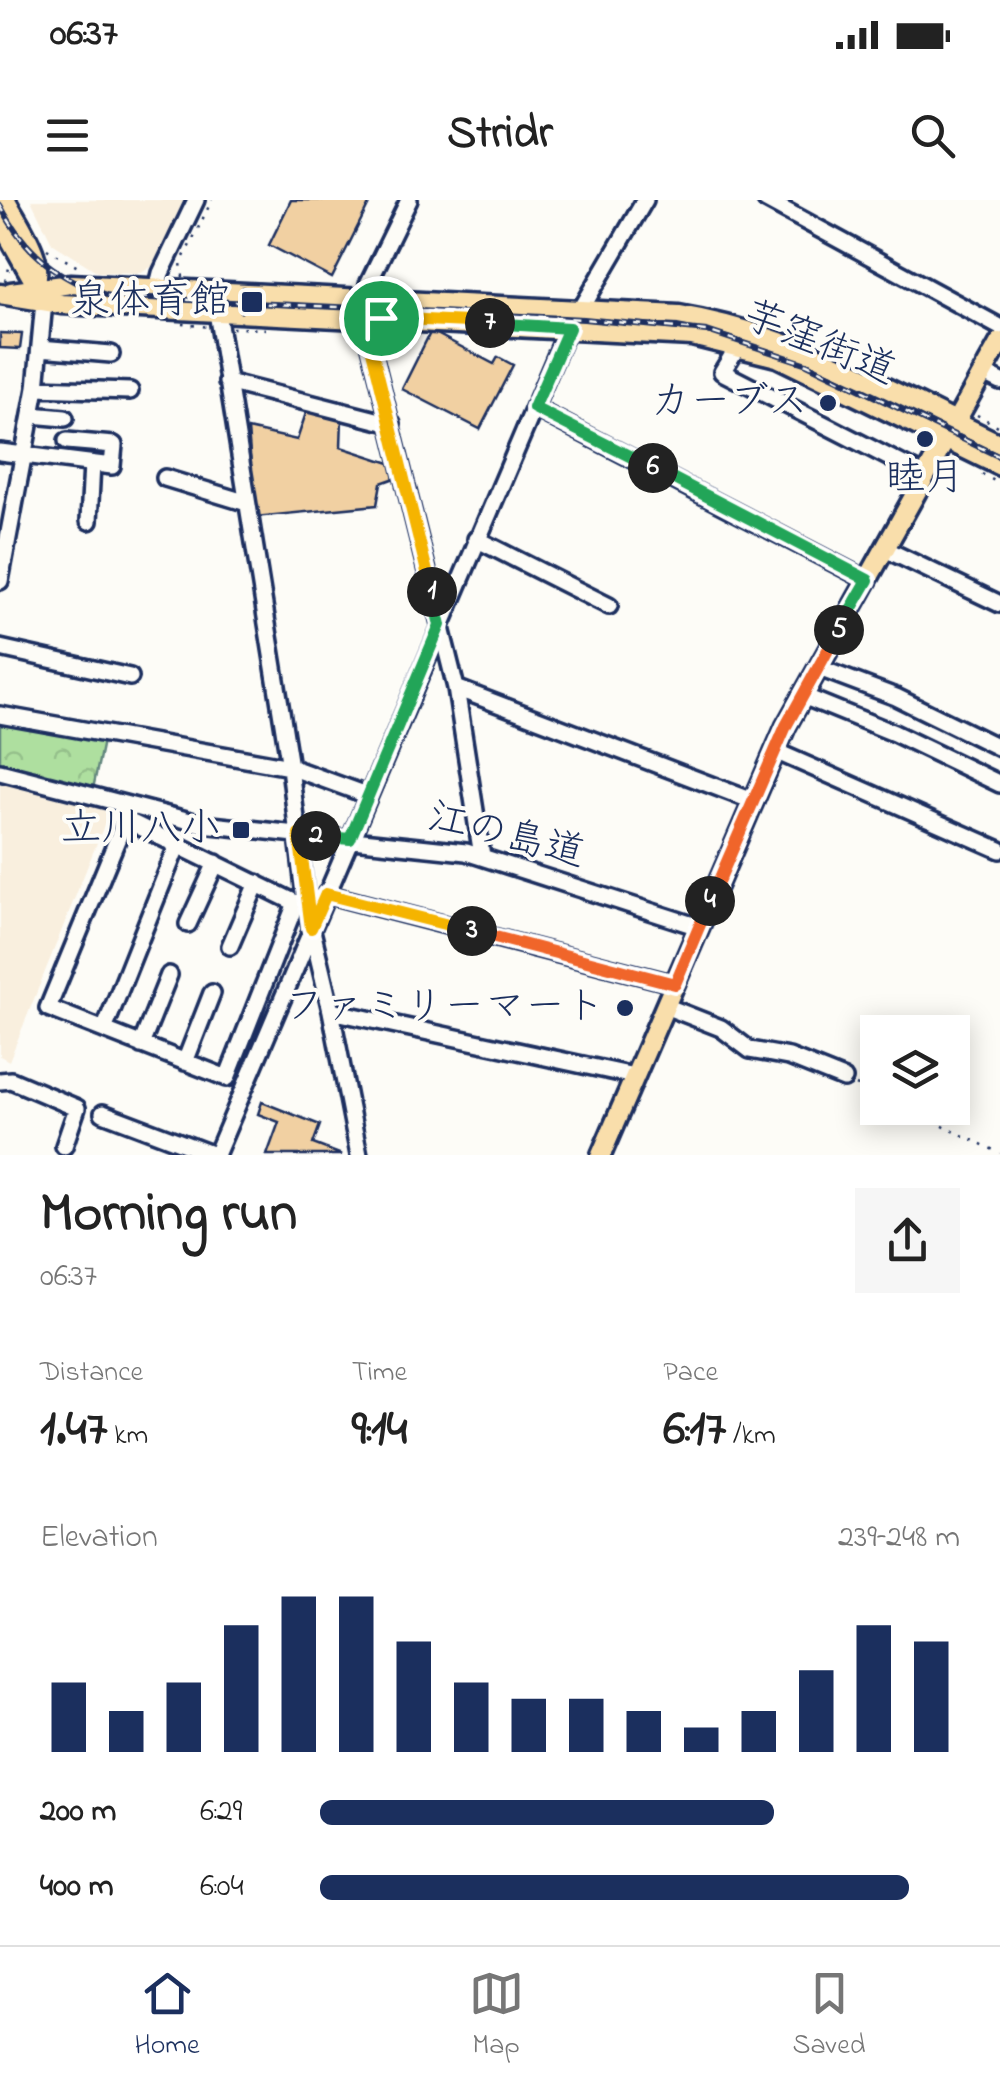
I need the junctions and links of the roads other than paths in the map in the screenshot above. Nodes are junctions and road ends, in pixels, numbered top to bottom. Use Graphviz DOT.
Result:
graph roads {
  1 [pos="6,200"];
  2 [pos="196,200"];
  3 [pos="409,200"];
  4 [pos="645,200"];
  5 [pos="766,200"];
  6 [pos="0,221"];
  7 [pos="23,248"];
  8 [pos="78,278"];
  9 [pos="27,291"];
  10 [pos="366,297"];
  11 [pos="155,299"];
  12 [pos="581,308"];
  13 [pos="216,312"];
  14 [pos="364,318"];
  15 [pos="1000,326"];
  16 [pos="569,328"];
  17 [pos="1000,342"];
  18 [pos="738,346"];
  19 [pos="40,348"];
  20 [pos="112,354"];
  21 [pos="992,377"];
  22 [pos="227,382"];
  23 [pos="36,388"];
  24 [pos="130,391"];
  25 [pos="534,408"];
  26 [pos="31,415"];
  27 [pos="65,418"];
  28 [pos="956,423"];
  29 [pos="392,424"];
  30 [pos="946,440"];
  31 [pos="67,441"];
  32 [pos="1000,444"];
  33 [pos="0,452"];
  34 [pos="24,456"];
  35 [pos="92,464"];
  36 [pos="1000,466"];
  37 [pos="925,476"];
  38 [pos="165,478"];
  39 [pos="244,502"];
  40 [pos="89,521"];
  41 [pos="476,538"];
  42 [pos="885,549"];
  43 [pos="4,553"];
  44 [pos="868,580"];
  45 [pos="0,581"];
  46 [pos="1000,604"];
  47 [pos="609,606"];
  48 [pos="440,625"];
  49 [pos="0,648"];
  50 [pos="818,668"];
  51 [pos="130,677"];
  52 [pos="456,688"];
  53 [pos="803,696"];
  54 [pos="0,716"];
  55 [pos="1000,748"];
  56 [pos="774,751"];
  57 [pos="290,768"];
  58 [pos="0,772"];
  59 [pos="1000,784"];
  60 [pos="367,794"];
  61 [pos="753,802"];
  62 [pos="129,813"];
  63 [pos="299,834"];
  64 [pos="350,839"];
  65 [pos="178,844"];
  66 [pos="1000,850"];
  67 [pos="482,856"];
  68 [pos="216,863"];
  69 [pos="257,883"];
  70 [pos="326,894"];
  71 [pos="188,924"];
  72 [pos="698,927"];
  73 [pos="311,928"];
  74 [pos="230,946"];
  75 [pos="169,975"];
  76 [pos="675,984"];
  77 [pos="212,994"];
  78 [pos="665,1006"];
  79 [pos="331,1012"];
  80 [pos="104,1030"];
  81 [pos="141,1045"];
  82 [pos="185,1062"];
  83 [pos="634,1076"];
  84 [pos="844,1079"];
  85 [pos="0,1081"];
  86 [pos="103,1114"];
  87 [pos="64,1146"];
  88 [pos="215,1155"];
  89 [pos="359,1155"];
  90 [pos="601,1155"];
  1 -- 7 [label="main road"];
  2 -- 11 [label="street"];
  3 -- 10 [label="street"];
  4 -- 12 [label="street"];
  5 -- 15 [label="street"];
  6 -- 7 [label="main road"];
  7 -- 8 [label="main road"];
  7 -- 9 [label="main road"];
  7 -- 9 [label="main road"];
  8 -- 9 [label="main road, 芋窪街道"];
  8 -- 11 [label="main road, 芋窪街道"];
  9 -- 11 [label="main road, 芋窪街道"];
  9 -- 19 [label="street"];
  10 -- 11 [label="main road, 芋窪街道"];
  10 -- 12 [label="main road, 芋窪街道"];
  10 -- 14 [label="street"];
  11 -- 13 [label="main road, 芋窪街道"];
  12 -- 16 [label="street"];
  12 -- 28 [label="main road, 芋窪街道"];
  13 -- 14 [label="main road, 芋窪街道"];
  13 -- 22 [label="street"];
  14 -- 16 [label="main road, 芋窪街道"];
  14 -- 29 [label="street"];
  16 -- 18 [label="main road, 芋窪街道"];
  16 -- 25 [label="street"];
  17 -- 21 [label="main road"];
  18 -- 30 [label="main road, 芋窪街道"];
  18 -- 37 [label="street"];
  19 -- 20 [label="street"];
  19 -- 23 [label="street"];
  21 -- 28 [label="main road"];
  22 -- 29 [label="street"];
  22 -- 39 [label="street"];
  23 -- 24 [label="street"];
  23 -- 26 [label="street"];
  25 -- 41 [label="street"];
  25 -- 44 [label="street"];
  26 -- 27 [label="street"];
  26 -- 34 [label="street"];
  28 -- 30 [label="main road"];
  28 -- 32 [label="main road, 芋窪街道"];
  29 -- 48 [label="street"];
  30 -- 36 [label="main road, 芋窪街道"];
  30 -- 37 [label="main road"];
  31 -- 35 [label="street"];
  33 -- 34 [label="street"];
  34 -- 35 [label="street"];
  34 -- 43 [label="street"];
  35 -- 40 [label="street"];
  37 -- 42 [label="main road"];
  38 -- 39 [label="street"];
  39 -- 57 [label="street"];
  41 -- 47 [label="street"];
  41 -- 48 [label="street"];
  42 -- 44 [label="main road"];
  42 -- 46 [label="street"];
  43 -- 45 [label="street"];
  44 -- 50 [label="main road"];
  48 -- 52 [label="street"];
  48 -- 60 [label="street"];
  49 -- 51 [label="street"];
  50 -- 53 [label="main road"];
  50 -- 55 [label="street"];
  52 -- 61 [label="street"];
  52 -- 67 [label="street"];
  53 -- 56 [label="main road"];
  53 -- 59 [label="street"];
  54 -- 57 [label="street"];
  56 -- 61 [label="main road"];
  56 -- 66 [label="street"];
  57 -- 60 [label="street"];
  57 -- 63 [label="street"];
  58 -- 62 [label="street, 江の島道"];
  60 -- 64 [label="street"];
  61 -- 72 [label="main road"];
  62 -- 63 [label="street, 江の島道"];
  62 -- 65 [label="street"];
  62 -- 80 [label="street"];
  63 -- 64 [label="street, 江の島道"];
  63 -- 73 [label="street"];
  64 -- 67 [label="street, 江の島道"];
  64 -- 70 [label="street"];
  65 -- 68 [label="street"];
  65 -- 80 [label="street"];
  67 -- 72 [label="street, 江の島道"];
  68 -- 69 [label="street"];
  68 -- 71 [label="street"];
  69 -- 74 [label="street"];
  69 -- 82 [label="street"];
  70 -- 73 [label="street"];
  70 -- 76 [label="street"];
  72 -- 76 [label="main road"];
  73 -- 79 [label="street"];
  73 -- 88 [label="street"];
  75 -- 81 [label="street"];
  76 -- 78 [label="main road"];
  77 -- 82 [label="street"];
  78 -- 83 [label="main road"];
  78 -- 84 [label="street"];
  79 -- 83 [label="street"];
  79 -- 89 [label="street"];
  80 -- 81 [label="street"];
  81 -- 82 [label="street"];
  83 -- 90 [label="main road"];
  85 -- 87 [label="street"];
  86 -- 88 [label="street"];
}
